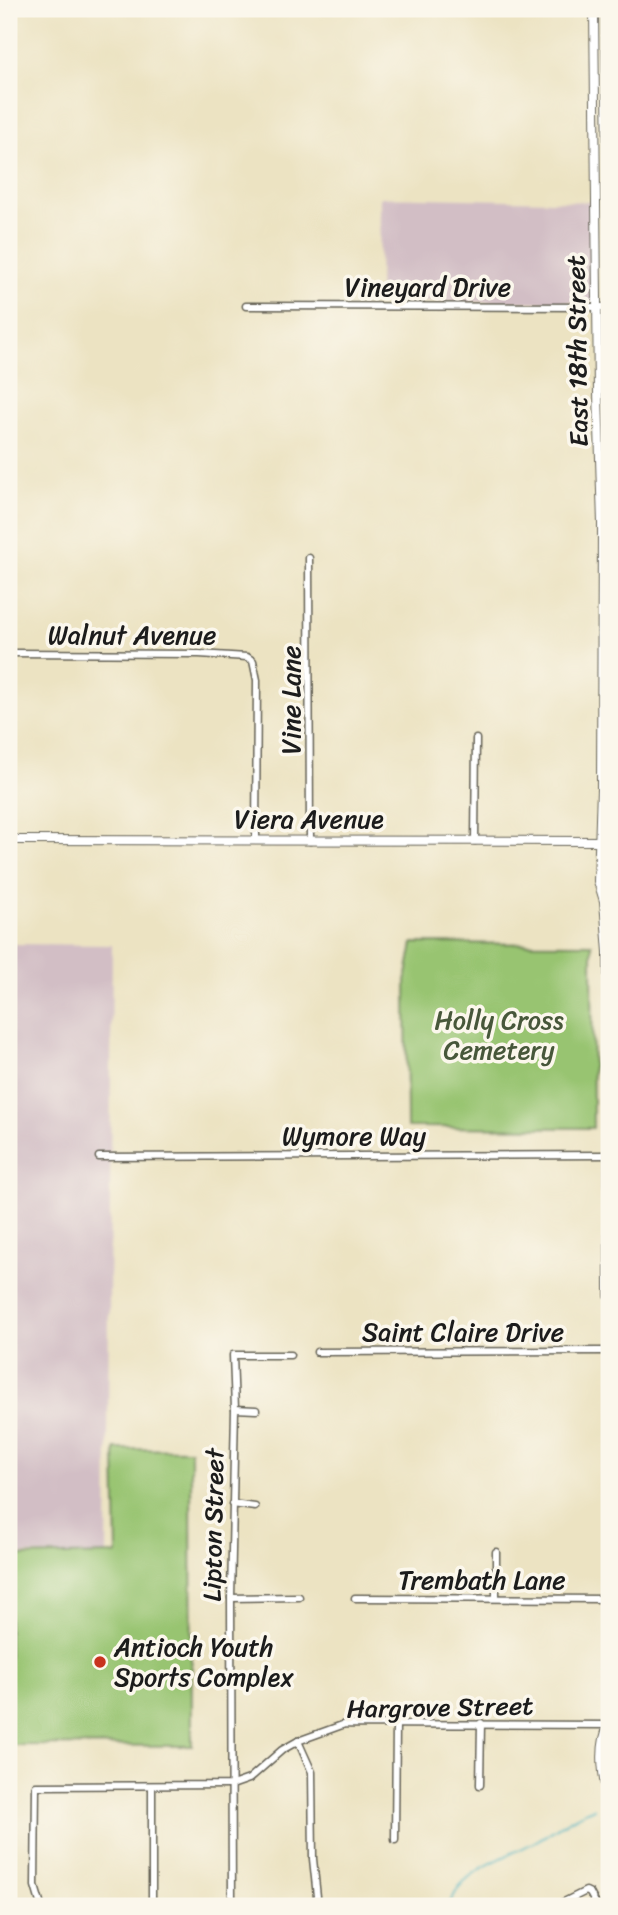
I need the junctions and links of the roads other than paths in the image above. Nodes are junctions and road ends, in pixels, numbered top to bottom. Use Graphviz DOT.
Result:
graph roads {
  1 [pos="594,9"];
  2 [pos="606,9"];
  3 [pos="595,121"];
  4 [pos="608,121"];
  5 [pos="609,236"];
  6 [pos="246,306"];
  7 [pos="597,307"];
  8 [pos="609,307"];
  9 [pos="605,524"];
  10 [pos="309,558"];
  11 [pos="9,653"];
  12 [pos="476,739"];
  13 [pos="9,840"];
  14 [pos="256,840"];
  15 [pos="310,841"];
  16 [pos="475,841"];
  17 [pos="604,841"];
  18 [pos="609,883"];
  19 [pos="604,901"];
  20 [pos="608,1155"];
  21 [pos="99,1157"];
  22 [pos="609,1167"];
  23 [pos="609,1296"];
  24 [pos="609,1351"];
  25 [pos="317,1352"];
  26 [pos="290,1355"];
  27 [pos="235,1409"];
  28 [pos="256,1410"];
  29 [pos="232,1504"];
  30 [pos="255,1507"];
  31 [pos="496,1552"];
  32 [pos="299,1597"];
  33 [pos="496,1597"];
  34 [pos="231,1598"];
  35 [pos="355,1598"];
  36 [pos="609,1599"];
  37 [pos="609,1698"];
  38 [pos="481,1723"];
  39 [pos="397,1724"];
  40 [pos="609,1726"];
  41 [pos="298,1741"];
  42 [pos="480,1785"];
  43 [pos="152,1786"];
  44 [pos="232,1786"];
  45 [pos="609,1804"];
  46 [pos="396,1840"];
  47 [pos="569,1903"];
  48 [pos="41,1906"];
  49 [pos="152,1906"];
  50 [pos="232,1906"];
  51 [pos="318,1906"];
  52 [pos="556,1906"];
  53 [pos="597,1906"];
  1 -- 3 [label="main road, East 18th Street"];
  2 -- 4 [label="main road, East 18th Street"];
  3 -- 4 [label="street"];
  3 -- 7 [label="main road, East 18th Street"];
  4 -- 5 [label="main road, East 18th Street"];
  6 -- 7 [label="street, Vineyard Drive"];
  7 -- 8 [label="street, Vineyard Drive"];
  7 -- 9 [label="main road, East 18th Street"];
  9 -- 17 [label="main road, East 18th Street"];
  10 -- 15 [label="street, Vine Lane"];
  11 -- 14 [label="street, Walnut Avenue"];
  12 -- 16 [label="street"];
  13 -- 14 [label="main road, Viera Avenue"];
  14 -- 15 [label="main road, Viera Avenue"];
  15 -- 16 [label="main road, Viera Avenue"];
  16 -- 17 [label="main road, Viera Avenue"];
  17 -- 19 [label="main road, East 18th Street"];
  18 -- 19 [label="main road, East 18th Street"];
  19 -- 20 [label="main road, East 18th Street"];
  20 -- 21 [label="street, Wymore Way"];
  20 -- 22 [label="main road, East 18th Street"];
  22 -- 23 [label="main road, East 18th Street"];
  24 -- 25 [label="street, Saint Claire Drive"];
  26 -- 27 [label="street, Lipton Street"];
  27 -- 28 [label="street"];
  27 -- 29 [label="street, Lipton Street"];
  29 -- 30 [label="street"];
  29 -- 34 [label="street, Lipton Street"];
  31 -- 33 [label="street"];
  32 -- 34 [label="street"];
  33 -- 35 [label="street, Trembath Lane"];
  33 -- 36 [label="street, Trembath Lane"];
  34 -- 44 [label="street, Lipton Street"];
  37 -- 40 [label="main road"];
  38 -- 39 [label="street, Hargrove Street"];
  38 -- 40 [label="street, Hargrove Street"];
  38 -- 42 [label="street"];
  39 -- 41 [label="street, Hargrove Street"];
  39 -- 46 [label="street"];
  40 -- 45 [label="main road"];
  41 -- 44 [label="street, Hargrove Street"];
  41 -- 51 [label="street"];
  43 -- 44 [label="street"];
  43 -- 48 [label="street"];
  43 -- 49 [label="street"];
  44 -- 50 [label="street, Lipton Street"];
  47 -- 52 [label="street"];
  47 -- 53 [label="street"];
}
